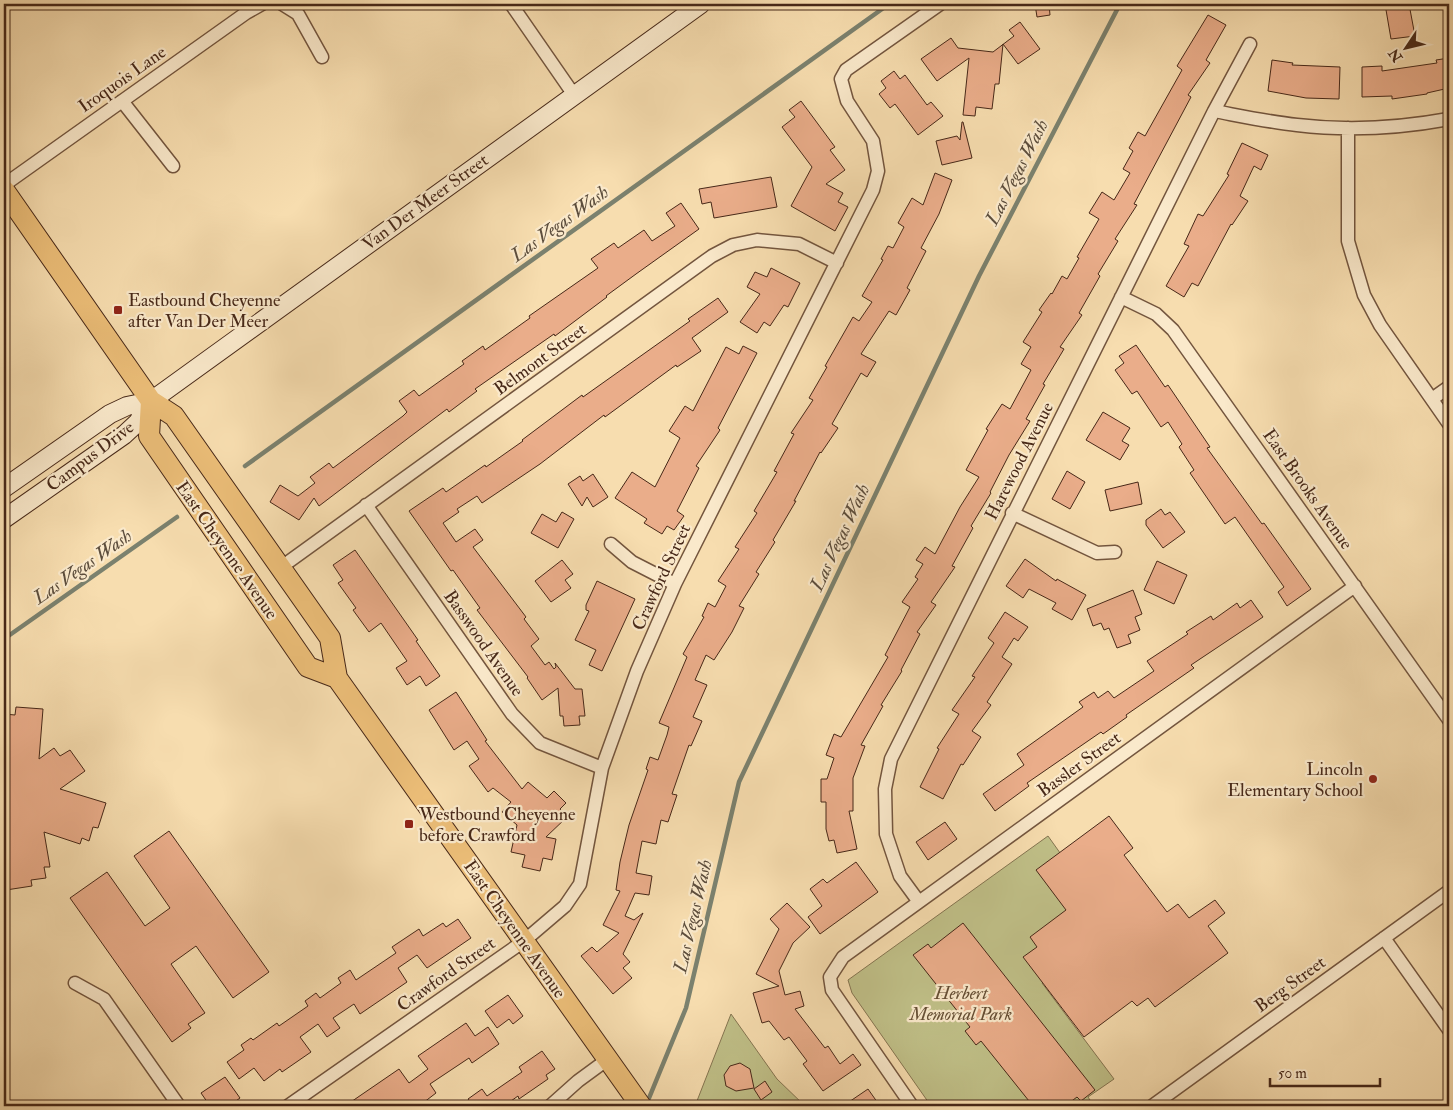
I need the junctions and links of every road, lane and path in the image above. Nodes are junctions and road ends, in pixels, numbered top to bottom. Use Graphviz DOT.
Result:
graph roads {
  1 [pos="262,4"];
  2 [pos="282,4"];
  3 [pos="511,4"];
  4 [pos="700,4"];
  5 [pos="940,4"];
  6 [pos="1250,44"];
  7 [pos="322,57"];
  8 [pos="574,95"];
  9 [pos="122,101"];
  10 [pos="1214,112"];
  11 [pos="1449,119"];
  12 [pos="1348,128"];
  13 [pos="173,166"];
  14 [pos="4,185"];
  15 [pos="4,190"];
  16 [pos="837,263"];
  17 [pos="1121,297"];
  18 [pos="1449,387"];
  19 [pos="1432,399"];
  20 [pos="151,401"];
  21 [pos="1449,424"];
  22 [pos="4,488"];
  23 [pos="366,505"];
  24 [pos="1012,513"];
  25 [pos="5,515"];
  26 [pos="611,544"];
  27 [pos="1115,552"];
  28 [pos="280,568"];
  29 [pos="675,584"];
  30 [pos="1355,586"];
  31 [pos="337,678"];
  32 [pos="1449,720"];
  33 [pos="602,768"];
  34 [pos="1449,891"];
  35 [pos="919,902"];
  36 [pos="1384,938"];
  37 [pos="524,941"];
  38 [pos="75,983"];
  39 [pos="1449,1030"];
  40 [pos="608,1059"];
  41 [pos="179,1106"];
  42 [pos="288,1106"];
  43 [pos="550,1106"];
  44 [pos="641,1106"];
  45 [pos="912,1106"];
  46 [pos="1152,1106"];
  1 -- 9 [label="street, Iroquois Lane"];
  2 -- 7 [label="street"];
  3 -- 8 [label="street"];
  4 -- 8 [label="street, Van Der Meer Street"];
  5 -- 16 [label="street, Crawford Street"];
  6 -- 10 [label="street, Harewood Avenue"];
  8 -- 20 [label="street, Van Der Meer Street"];
  9 -- 13 [label="street"];
  9 -- 14 [label="street, Iroquois Lane"];
  10 -- 12 [label="street"];
  10 -- 17 [label="street, Harewood Avenue"];
  11 -- 12 [label="street"];
  12 -- 19 [label="street"];
  15 -- 20 [label="main road, East Cheyenne Avenue"];
  16 -- 23 [label="street, Belmont Street"];
  16 -- 29 [label="street, Crawford Street"];
  17 -- 24 [label="street, Harewood Avenue"];
  17 -- 30 [label="street, East Brooks Avenue"];
  18 -- 19 [label="street"];
  19 -- 21 [label="street"];
  20 -- 22 [label="street, Campus Drive"];
  20 -- 25 [label="street, Campus Drive"];
  20 -- 28 [label="main road, East Cheyenne Avenue"];
  20 -- 31 [label="main road, East Cheyenne Avenue"];
  23 -- 28 [label="street, Belmont Street"];
  23 -- 33 [label="street, Basswood Avenue"];
  24 -- 27 [label="street"];
  24 -- 35 [label="street, Harewood Avenue"];
  26 -- 29 [label="street"];
  28 -- 31 [label="main road, East Cheyenne Avenue"];
  29 -- 33 [label="street, Crawford Street"];
  30 -- 32 [label="street, East Brooks Avenue"];
  30 -- 35 [label="street, Bassler Street"];
  31 -- 37 [label="main road, East Cheyenne Avenue"];
  33 -- 37 [label="street, Crawford Street"];
  34 -- 36 [label="street, Berg Street"];
  35 -- 45 [label="street, Bassler Street"];
  36 -- 39 [label="street"];
  36 -- 46 [label="street, Berg Street"];
  37 -- 40 [label="main road, East Cheyenne Avenue"];
  37 -- 42 [label="street, Crawford Street"];
  38 -- 41 [label="street"];
  40 -- 43 [label="street"];
  40 -- 44 [label="main road, East Cheyenne Avenue"];
}
